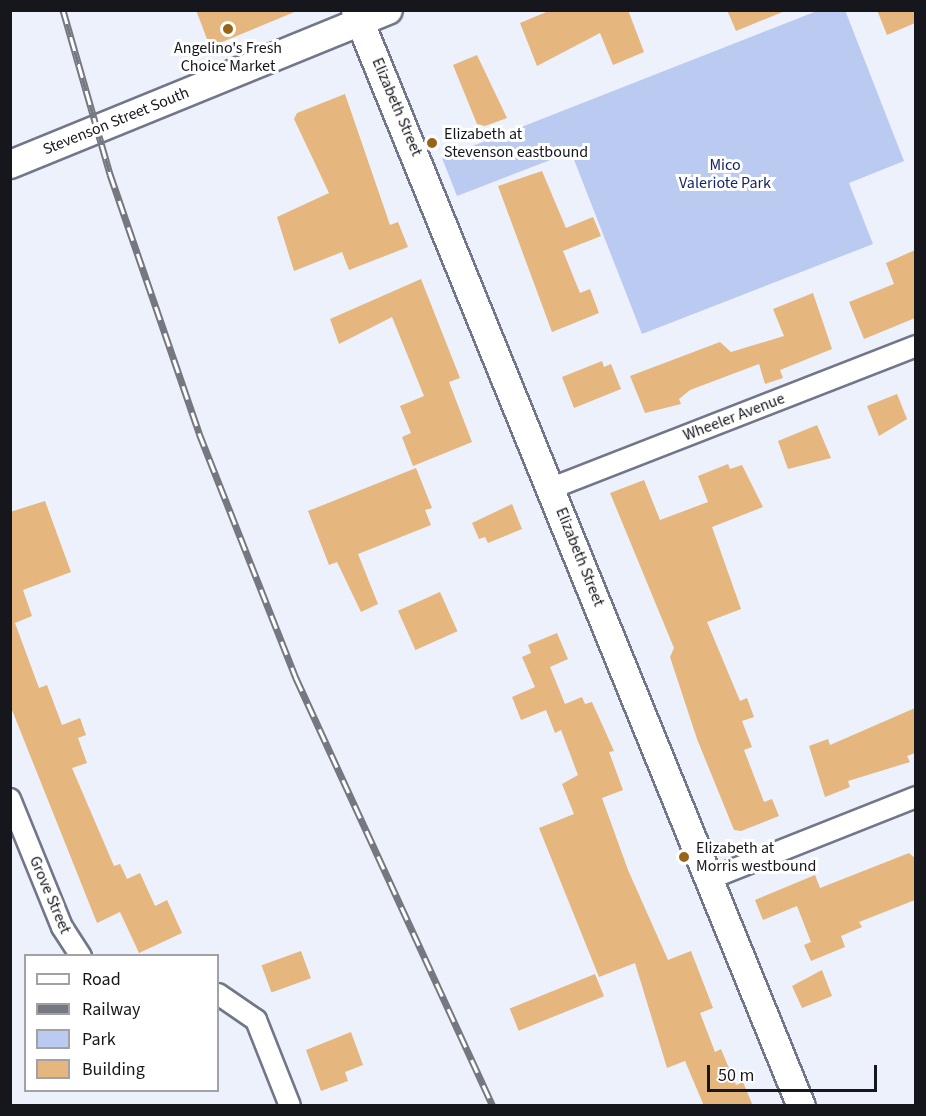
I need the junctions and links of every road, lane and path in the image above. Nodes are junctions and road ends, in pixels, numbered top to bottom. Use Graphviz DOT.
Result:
graph roads {
  1 [pos="388,10"];
  2 [pos="358,16"];
  3 [pos="10,164"];
  4 [pos="915,346"];
  5 [pos="552,488"];
  6 [pos="915,797"];
  7 [pos="10,799"];
  8 [pos="708,879"];
  9 [pos="80,954"];
  10 [pos="219,995"];
  11 [pos="290,1106"];
  12 [pos="801,1106"];
  1 -- 2 [label="main road, Stevenson Street South"];
  2 -- 3 [label="main road, Stevenson Street South"];
  2 -- 5 [label="main road, Elizabeth Street"];
  4 -- 5 [label="street, Wheeler Avenue"];
  5 -- 8 [label="main road, Elizabeth Street"];
  6 -- 8 [label="street"];
  7 -- 9 [label="street, Grove Street"];
  8 -- 12 [label="main road, Elizabeth Street"];
  10 -- 11 [label="street"];
}
